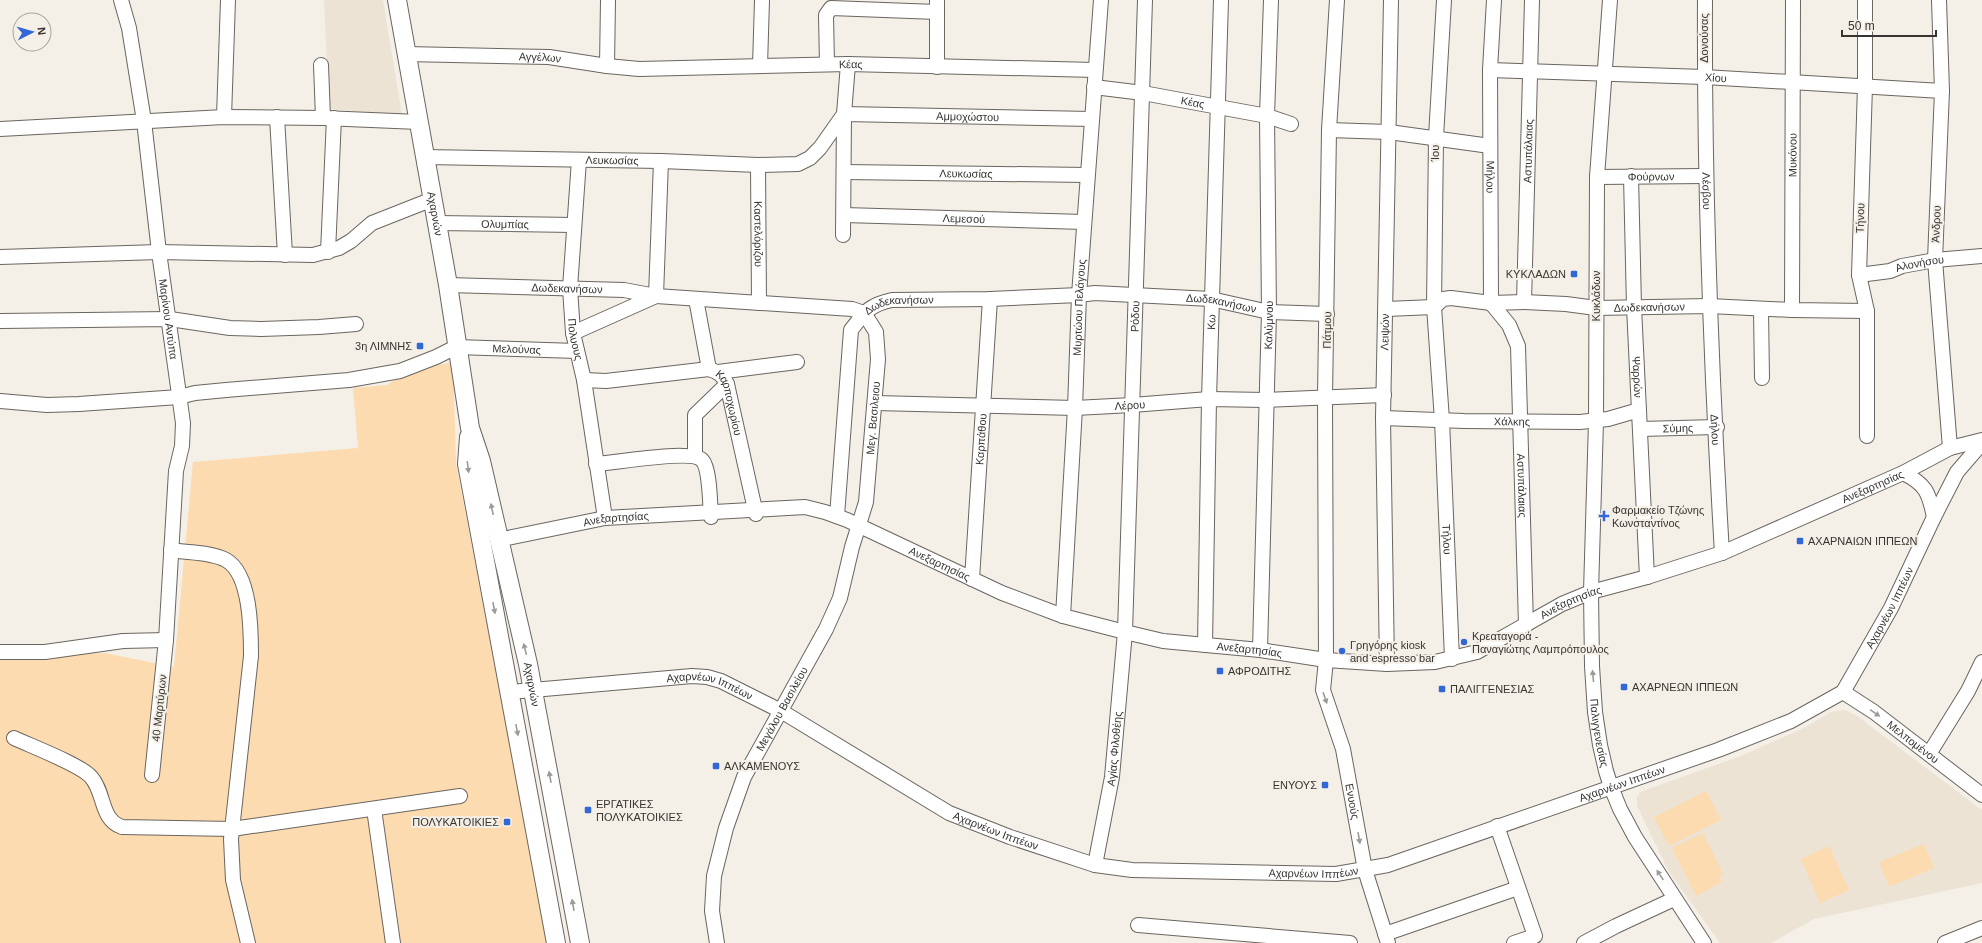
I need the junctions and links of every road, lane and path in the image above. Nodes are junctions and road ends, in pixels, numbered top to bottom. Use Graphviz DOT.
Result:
graph roads {
  1 [pos="121,0"];
  2 [pos="228,0"];
  3 [pos="397,0"];
  4 [pos="608,0"];
  5 [pos="762,0"];
  6 [pos="1101,0"];
  7 [pos="1145,0"];
  8 [pos="1221,0"];
  9 [pos="1271,0"];
  10 [pos="1337,0"];
  11 [pos="1391,0"];
  12 [pos="1444,0"];
  13 [pos="1494,0"];
  14 [pos="1532,0"];
  15 [pos="1610,0"];
  16 [pos="1705,0"];
  17 [pos="1793,0"];
  18 [pos="1865,0"];
  19 [pos="1939,0"];
  20 [pos="937,6"];
  21 [pos="406,54"];
  22 [pos="827,64"];
  23 [pos="848,64"];
  24 [pos="321,65"];
  25 [pos="607,66"];
  26 [pos="760,66"];
  27 [pos="937,67"];
  28 [pos="1095,70"];
  29 [pos="1490,70"];
  30 [pos="1531,72"];
  31 [pos="1604,74"];
  32 [pos="1704,77"];
  33 [pos="1793,82"];
  34 [pos="1865,86"];
  35 [pos="1094,88"];
  36 [pos="1942,91"];
  37 [pos="1143,93"];
  38 [pos="1218,107"];
  39 [pos="844,114"];
  40 [pos="1267,116"];
  41 [pos="224,117"];
  42 [pos="277,117"];
  43 [pos="329,118"];
  44 [pos="1091,119"];
  45 [pos="144,121"];
  46 [pos="419,122"];
  47 [pos="1291,124"];
  48 [pos="0,129"];
  49 [pos="1329,130"];
  50 [pos="1389,132"];
  51 [pos="1436,137"];
  52 [pos="1490,146"];
  53 [pos="425,157"];
  54 [pos="579,160"];
  55 [pos="661,161"];
  56 [pos="758,165"];
  57 [pos="844,172"];
  58 [pos="1087,175"];
  59 [pos="1631,176"];
  60 [pos="1705,176"];
  61 [pos="1596,177"];
  62 [pos="433,199"];
  63 [pos="844,215"];
  64 [pos="1084,222"];
  65 [pos="437,223"];
  66 [pos="574,225"];
  67 [pos="843,235"];
  68 [pos="160,252"];
  69 [pos="328,252"];
  70 [pos="285,255"];
  71 [pos="1982,256"];
  72 [pos="0,257"];
  73 [pos="1935,260"];
  74 [pos="1859,275"];
  75 [pos="448,285"];
  76 [pos="570,288"];
  77 [pos="1136,294"];
  78 [pos="1079,295"];
  79 [pos="656,296"];
  80 [pos="696,298"];
  81 [pos="990,299"];
  82 [pos="1211,299"];
  83 [pos="1524,302"];
  84 [pos="759,303"];
  85 [pos="1491,303"];
  86 [pos="1709,306"];
  87 [pos="1434,307"];
  88 [pos="1634,307"];
  89 [pos="1596,308"];
  90 [pos="1761,309"];
  91 [pos="1386,310"];
  92 [pos="1792,310"];
  93 [pos="1867,311"];
  94 [pos="1269,312"];
  95 [pos="864,313"];
  96 [pos="1327,314"];
  97 [pos="170,319"];
  98 [pos="0,321"];
  99 [pos="356,324"];
  100 [pos="573,333"];
  101 [pos="456,347"];
  102 [pos="577,351"];
  103 [pos="797,362"];
  104 [pos="713,371"];
  105 [pos="1762,378"];
  106 [pos="584,380"];
  107 [pos="727,384"];
  108 [pos="1384,395"];
  109 [pos="179,398"];
  110 [pos="1325,398"];
  111 [pos="1208,399"];
  112 [pos="1266,400"];
  113 [pos="0,401"];
  114 [pos="875,403"];
  115 [pos="1132,405"];
  116 [pos="982,406"];
  117 [pos="1075,408"];
  118 [pos="1639,410"];
  119 [pos="1383,418"];
  120 [pos="1442,420"];
  121 [pos="1519,420"];
  122 [pos="1596,421"];
  123 [pos="1716,427"];
  124 [pos="470,428"];
  125 [pos="1640,429"];
  126 [pos="1867,436"];
  127 [pos="1982,440"];
  128 [pos="1982,443"];
  129 [pos="1950,448"];
  130 [pos="695,456"];
  131 [pos="596,464"];
  132 [pos="1903,473"];
  133 [pos="755,512"];
  134 [pos="711,514"];
  135 [pos="837,516"];
  136 [pos="1934,517"];
  137 [pos="605,518"];
  138 [pos="860,526"];
  139 [pos="498,540"];
  140 [pos="171,550"];
  141 [pos="1722,553"];
  142 [pos="1647,577"];
  143 [pos="972,579"];
  144 [pos="1591,592"];
  145 [pos="1062,616"];
  146 [pos="1526,625"];
  147 [pos="1125,632"];
  148 [pos="166,640"];
  149 [pos="1205,645"];
  150 [pos="1260,650"];
  151 [pos="0,652"];
  152 [pos="1452,659"];
  153 [pos="1326,660"];
  154 [pos="1982,662"];
  155 [pos="1387,664"];
  156 [pos="534,690"];
  157 [pos="510,692"];
  158 [pos="1843,692"];
  159 [pos="780,711"];
  160 [pos="14,738"];
  161 [pos="1929,754"];
  162 [pos="152,775"];
  163 [pos="1611,787"];
  164 [pos="1982,795"];
  165 [pos="460,796"];
  166 [pos="374,809"];
  167 [pos="1497,826"];
  168 [pos="232,829"];
  169 [pos="1095,865"];
  170 [pos="1365,870"];
  171 [pos="1518,888"];
  172 [pos="1674,899"];
  173 [pos="1138,925"];
  174 [pos="1982,928"];
  175 [pos="1386,939"];
  176 [pos="1952,942"];
  177 [pos="248,943"];
  178 [pos="393,943"];
  179 [pos="556,943"];
  180 [pos="580,943"];
  181 [pos="717,943"];
  182 [pos="1350,943"];
  183 [pos="1514,943"];
  184 [pos="1584,943"];
  185 [pos="1704,943"];
  1 -- 45 [label="street, Μαρίνου Αντύπα"];
  2 -- 41 [label="street"];
  3 -- 21 [label="main road, Αχαρνών"];
  4 -- 25 [label="street"];
  5 -- 26 [label="street"];
  6 -- 28 [label="street, Μυρτώου Πελάγους"];
  7 -- 37 [label="street, Ρόδου"];
  8 -- 38 [label="street, Κω"];
  9 -- 40 [label="street, Καλύμνου"];
  10 -- 49 [label="street, Πάτμου"];
  11 -- 50 [label="street, Λειψών"];
  12 -- 51 [label="street, Ίου"];
  13 -- 29 [label="street, Μήλου"];
  14 -- 30 [label="street, Αστυπάλαιας"];
  15 -- 31 [label="street, Κυκλάδων"];
  16 -- 32 [label="street, Δονούσας"];
  17 -- 33 [label="street, Μυκόνου"];
  18 -- 34 [label="street, Τήνου"];
  19 -- 36 [label="street, Άνδρου"];
  20 -- 22 [label="street"];
  20 -- 27 [label="street"];
  21 -- 25 [label="street, Αγγέλων"];
  21 -- 46 [label="main road, Αχαρνών"];
  22 -- 23 [label="street, Κέας"];
  22 -- 26 [label="street, Κέας"];
  23 -- 27 [label="street, Κέας"];
  23 -- 39 [label="street"];
  24 -- 43 [label="street"];
  25 -- 26 [label="street, Κέας"];
  27 -- 28 [label="street, Κέας"];
  28 -- 35 [label="street, Μυρτώου Πελάγους"];
  29 -- 30 [label="street, Χίου"];
  29 -- 52 [label="street, Μήλου"];
  30 -- 31 [label="street, Χίου"];
  30 -- 83 [label="street, Αστυπάλαιας"];
  31 -- 32 [label="street, Χίου"];
  31 -- 61 [label="street, Κυκλάδων"];
  32 -- 33 [label="street, Χίου"];
  32 -- 60 [label="street, Λέσβου"];
  33 -- 34 [label="street, Χίου"];
  33 -- 92 [label="street, Μυκόνου"];
  34 -- 36 [label="street, Χίου"];
  34 -- 74 [label="street, Τήνου"];
  35 -- 37 [label="street, Κέας"];
  35 -- 44 [label="street, Μυρτώου Πελάγους"];
  36 -- 73 [label="street, Άνδρου"];
  37 -- 38 [label="street, Κέας"];
  37 -- 77 [label="street, Ρόδου"];
  38 -- 40 [label="street, Κέας"];
  38 -- 82 [label="street, Κω"];
  39 -- 44 [label="street, Αμμοχώστου"];
  39 -- 56 [label="street, Λευκωσίας"];
  39 -- 57 [label="street"];
  40 -- 47 [label="street, Κέας"];
  40 -- 94 [label="street, Καλύμνου"];
  41 -- 42 [label="street"];
  41 -- 45 [label="street"];
  42 -- 43 [label="street"];
  42 -- 70 [label="street"];
  43 -- 46 [label="street"];
  43 -- 69 [label="street"];
  44 -- 58 [label="street, Μυρτώου Πελάγους"];
  45 -- 48 [label="street"];
  45 -- 68 [label="street, Μαρίνου Αντύπα"];
  46 -- 53 [label="main road, Αχαρνών"];
  49 -- 50 [label="street"];
  49 -- 96 [label="street, Πάτμου"];
  50 -- 51 [label="street"];
  50 -- 91 [label="street, Λειψών"];
  51 -- 52 [label="street"];
  51 -- 87 [label="street, Ίου"];
  52 -- 85 [label="street, Μήλου"];
  53 -- 54 [label="street, Λευκωσίας"];
  53 -- 62 [label="main road, Αχαρνών"];
  54 -- 55 [label="street, Λευκωσίας"];
  54 -- 66 [label="street, Πολυους"];
  55 -- 56 [label="street, Λευκωσίας"];
  55 -- 79 [label="street"];
  56 -- 84 [label="street, Καστελόριζου"];
  57 -- 58 [label="street, Λευκωσίας"];
  57 -- 63 [label="street"];
  58 -- 64 [label="street, Μυρτώου Πελάγους"];
  59 -- 60 [label="street, Φούρνων"];
  59 -- 61 [label="street, Φούρνων"];
  59 -- 88 [label="street, Ψαρρών"];
  60 -- 86 [label="street, Λέσβου"];
  61 -- 89 [label="street, Κυκλάδων"];
  62 -- 65 [label="main road, Αχαρνών"];
  62 -- 69 [label="street"];
  63 -- 64 [label="street, Λεμεσού"];
  63 -- 67 [label="street"];
  64 -- 78 [label="street, Μυρτώου Πελάγους"];
  65 -- 66 [label="street, Ολυμπίας"];
  65 -- 75 [label="main road, Αχαρνών"];
  66 -- 76 [label="street, Πολυους"];
  68 -- 70 [label="street"];
  68 -- 72 [label="street"];
  68 -- 97 [label="street, Μαρίνου Αντύπα"];
  69 -- 70 [label="street"];
  71 -- 73 [label="street, Αλονήσου"];
  73 -- 74 [label="street, Αλονήσου"];
  73 -- 129 [label="street, Άνδρου"];
  74 -- 93 [label="street, Τήνου"];
  75 -- 76 [label="street, Δωδεκανήσων"];
  75 -- 101 [label="main road, Αχαρνών"];
  76 -- 79 [label="street, Δωδεκανήσων"];
  76 -- 100 [label="street, Πολυους"];
  77 -- 78 [label="street, Δωδεκανήσων"];
  77 -- 82 [label="street, Δωδεκανήσων"];
  77 -- 115 [label="street, Ρόδου"];
  78 -- 81 [label="street, Δωδεκανήσων"];
  78 -- 117 [label="street, Μυρτώου Πελάγους"];
  79 -- 80 [label="street, Δωδεκανήσων"];
  79 -- 100 [label="street"];
  80 -- 84 [label="street, Δωδεκανήσων"];
  80 -- 104 [label="street, Καρποχωρίου"];
  81 -- 95 [label="street, Δωδεκανήσων"];
  81 -- 116 [label="street, Καρπάθου"];
  82 -- 94 [label="street, Δωδεκανήσων"];
  82 -- 111 [label="street, Κω"];
  83 -- 85 [label="street, Δωδεκανήσων"];
  83 -- 89 [label="street, Δωδεκανήσων"];
  84 -- 95 [label="street, Δωδεκανήσων"];
  85 -- 87 [label="street, Δωδεκανήσων"];
  85 -- 121 [label="street, Αστυπάλαιας"];
  86 -- 88 [label="street, Δωδεκανήσων"];
  86 -- 90 [label="street, Δωδεκανήσων"];
  86 -- 123 [label="street, Δήλου"];
  87 -- 91 [label="street, Δωδεκανήσων"];
  87 -- 120 [label="street, Ίου"];
  88 -- 89 [label="street, Δωδεκανήσων"];
  88 -- 118 [label="street, Ψαρρών"];
  89 -- 122 [label="street, Κυκλάδων"];
  90 -- 92 [label="street, Δωδεκανήσων"];
  90 -- 105 [label="street"];
  91 -- 108 [label="street, Λειψών"];
  92 -- 93 [label="street, Δωδεκανήσων"];
  93 -- 126 [label="street, Τήνου"];
  94 -- 96 [label="street, Δωδεκανήσων"];
  94 -- 112 [label="street, Καλύμνου"];
  95 -- 114 [label="street, Μεγ. Βασιλειου"];
  95 -- 135 [label="street"];
  96 -- 110 [label="street, Πάτμου"];
  97 -- 98 [label="street"];
  97 -- 99 [label="street"];
  97 -- 109 [label="street, Μαρίνου Αντύπα"];
  100 -- 102 [label="street, Πολυους"];
  101 -- 102 [label="street, Μελούνας"];
  101 -- 109 [label="street"];
  101 -- 124 [label="main road, Αχαρνών"];
  102 -- 106 [label="street, Πολυους"];
  103 -- 104 [label="street"];
  104 -- 106 [label="street"];
  104 -- 107 [label="street, Καρποχωρίου"];
  106 -- 131 [label="street, Πολυους"];
  107 -- 130 [label="street"];
  107 -- 133 [label="street, Καρποχωρίου"];
  108 -- 110 [label="street, Λέρου"];
  108 -- 119 [label="street, Λειψών"];
  109 -- 113 [label="street"];
  109 -- 140 [label="street, Μαρίνου Αντύπα"];
  110 -- 112 [label="street, Λέρου"];
  110 -- 153 [label="street, Πάτμου"];
  111 -- 112 [label="street, Λέρου"];
  111 -- 115 [label="street, Λέρου"];
  111 -- 149 [label="street, Κω"];
  112 -- 150 [label="street, Καλύμνου"];
  114 -- 116 [label="street, Λέρου"];
  114 -- 138 [label="street, Μεγ. Βασιλειου"];
  115 -- 117 [label="street, Λέρου"];
  115 -- 147 [label="street, Ρόδου"];
  116 -- 117 [label="street, Λέρου"];
  116 -- 143 [label="street, Καρπάθου"];
  117 -- 145 [label="street, Μυρτώου Πελάγους"];
  118 -- 122 [label="street, Χάλκης"];
  118 -- 125 [label="street, Ψαρρών"];
  119 -- 120 [label="street, Χάλκης"];
  119 -- 155 [label="street, Λειψών"];
  120 -- 121 [label="street, Χάλκης"];
  120 -- 152 [label="street, Τήλου"];
  121 -- 122 [label="street, Χάλκης"];
  121 -- 146 [label="street, Αστυπάλαιας"];
  122 -- 144 [label="street, Κυκλάδων"];
  123 -- 125 [label="street, Σύμης"];
  123 -- 141 [label="street, Δήλου"];
  139 -- 124 [label="main road, Αχαρνών, one-way"];
  124 -- 157 [label="main road, Αχαρνών, one-way"];
  125 -- 142 [label="street, Ψαρρών"];
  127 -- 129 [label="street, Ανεξαρτησίας"];
  128 -- 136 [label="street, Αχαρνέων Ιππέων"];
  129 -- 132 [label="street, Ανεξαρτησίας"];
  130 -- 131 [label="street"];
  130 -- 134 [label="street"];
  131 -- 137 [label="street, Πολυους"];
  132 -- 136 [label="street"];
  132 -- 141 [label="street, Ανεξαρτησίας"];
  133 -- 134 [label="street, Ανεξαρτησίας"];
  133 -- 135 [label="street, Ανεξαρτησίας"];
  134 -- 137 [label="street, Ανεξαρτησίας"];
  135 -- 138 [label="street, Ανεξαρτησίας"];
  136 -- 158 [label="street, Αχαρνέων Ιππέων"];
  137 -- 139 [label="street, Ανεξαρτησίας"];
  138 -- 143 [label="street, Ανεξαρτησίας"];
  138 -- 159 [label="street, Μεγάλου Βασιλείου"];
  156 -- 139 [label="main road, Αχαρνών, one-way"];
  140 -- 148 [label="street, Μαρίνου Αντύπα"];
  140 -- 168 [label="street"];
  141 -- 142 [label="street, Ανεξαρτησίας"];
  142 -- 144 [label="street, Ανεξαρτησίας"];
  143 -- 145 [label="street, Ανεξαρτησίας"];
  144 -- 146 [label="street, Ανεξαρτησίας"];
  163 -- 144 [label="street, Παλιγγενεσίας, one-way"];
  145 -- 147 [label="street, Ανεξαρτησίας"];
  146 -- 152 [label="street, Ανεξαρτησίας"];
  147 -- 149 [label="street, Ανεξαρτησίας"];
  147 -- 169 [label="street, Αγίας Φιλοθέης"];
  148 -- 151 [label="street"];
  148 -- 162 [label="street, 40 Μαρτύρων"];
  149 -- 150 [label="street, Ανεξαρτησίας"];
  150 -- 153 [label="street, Ανεξαρτησίας"];
  152 -- 155 [label="street, Ανεξαρτησίας"];
  153 -- 155 [label="street, Ανεξαρτησίας"];
  153 -- 170 [label="street, Ενυούς, one-way"];
  154 -- 161 [label="street"];
  156 -- 157 [label="street, Αχαρνέων Ιππέων"];
  156 -- 159 [label="street, Αχαρνέων Ιππέων"];
  180 -- 156 [label="main road, Αχαρνών, one-way"];
  157 -- 179 [label="main road, Αχαρνών, one-way"];
  158 -- 161 [label="street, Μελπομένου, one-way"];
  158 -- 163 [label="street, Αχαρνέων Ιππέων"];
  159 -- 169 [label="street, Αχαρνέων Ιππέων"];
  159 -- 181 [label="street, Μεγάλου Βασιλείου"];
  160 -- 168 [label="street"];
  161 -- 164 [label="street, Μελπομένου"];
  163 -- 167 [label="street, Αχαρνέων Ιππέων"];
  172 -- 163 [label="street, Παλιγγενεσίας, one-way"];
  165 -- 166 [label="street"];
  166 -- 168 [label="street"];
  166 -- 178 [label="street"];
  167 -- 170 [label="street, Αχαρνέων Ιππέων"];
  167 -- 171 [label="street"];
  168 -- 177 [label="street"];
  169 -- 170 [label="street, Αχαρνέων Ιππέων"];
  170 -- 175 [label="street, Ενυούς"];
  171 -- 175 [label="street"];
  171 -- 183 [label="street"];
  172 -- 184 [label="street"];
  172 -- 185 [label="street, Παλιγγενεσίας"];
  173 -- 182 [label="street"];
  174 -- 176 [label="street"];
}
